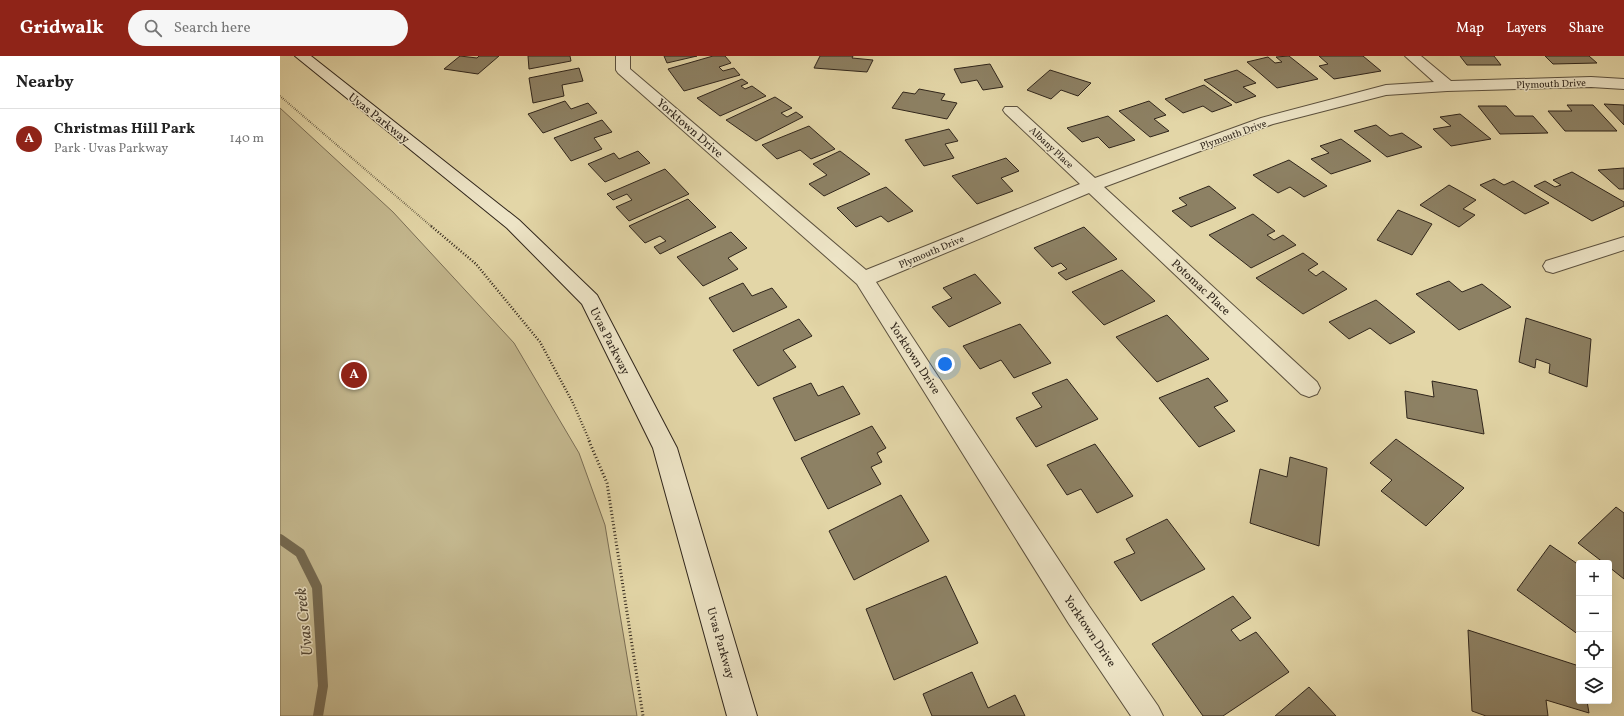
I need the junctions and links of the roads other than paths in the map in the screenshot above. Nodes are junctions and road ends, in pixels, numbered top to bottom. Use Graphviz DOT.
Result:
graph roads {
  1 [pos="302,56"];
  2 [pos="623,56"];
  3 [pos="1412,56"];
  4 [pos="1624,84"];
  5 [pos="1447,86"];
  6 [pos="1011,110"];
  7 [pos="1093,185"];
  8 [pos="1624,243"];
  9 [pos="1553,266"];
  10 [pos="864,279"];
  11 [pos="1309,388"];
  12 [pos="742,716"];
  13 [pos="1148,716"];
  1 -- 12 [label="street, Uvas Parkway"];
  2 -- 10 [label="street, Yorktown Drive"];
  3 -- 5 [label="street"];
  4 -- 5 [label="street, Plymouth Drive"];
  5 -- 7 [label="street, Plymouth Drive"];
  6 -- 7 [label="street, Albany Place"];
  7 -- 10 [label="street, Plymouth Drive"];
  7 -- 11 [label="street, Potomac Place"];
  8 -- 9 [label="street"];
  10 -- 13 [label="street, Yorktown Drive"];
}
